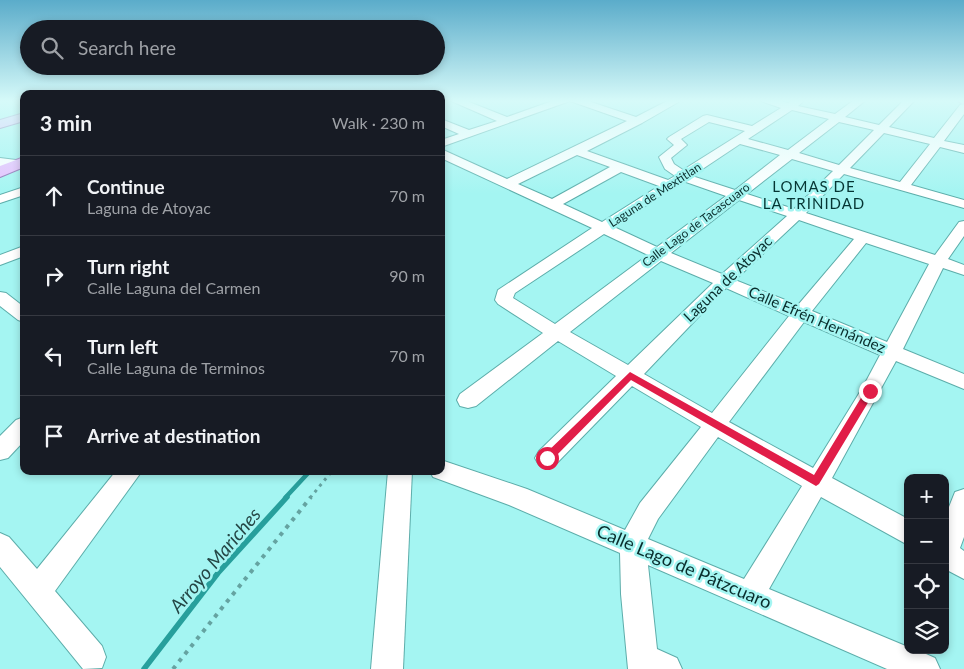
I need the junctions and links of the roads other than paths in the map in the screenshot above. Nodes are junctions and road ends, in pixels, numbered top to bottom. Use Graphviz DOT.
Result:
graph roads {
  1 [pos="463,131"];
  2 [pos="476,131"];
  3 [pos="617,131"];
  4 [pos="686,131"];
  5 [pos="752,131"];
  6 [pos="819,131"];
  7 [pos="879,131"];
  8 [pos="885,131"];
  9 [pos="944,131"];
  10 [pos="469,134"];
  11 [pos="739,140"];
  12 [pos="445,143"];
  13 [pos="936,143"];
  14 [pos="964,149"];
  15 [pos="577,151"];
  16 [pos="789,154"];
  17 [pos="445,155"];
  18 [pos="0,162"];
  19 [pos="20,163"];
  20 [pos="20,164"];
  21 [pos="620,167"];
  22 [pos="445,169"];
  23 [pos="842,169"];
  24 [pos="474,170"];
  25 [pos="0,172"];
  26 [pos="684,176"];
  27 [pos="506,184"];
  28 [pos="670,185"];
  29 [pos="904,186"];
  30 [pos="20,193"];
  31 [pos="737,194"];
  32 [pos="0,199"];
  33 [pos="964,204"];
  34 [pos="551,205"];
  35 [pos="797,214"];
  36 [pos="964,225"];
  37 [pos="602,229"];
  38 [pos="864,236"];
  39 [pos="20,252"];
  40 [pos="659,254"];
  41 [pos="0,260"];
  42 [pos="939,261"];
  43 [pos="964,270"];
  44 [pos="724,281"];
  45 [pos="0,297"];
  46 [pos="20,313"];
  47 [pos="801,313"];
  48 [pos="556,332"];
  49 [pos="892,351"];
  50 [pos="630,376"];
  51 [pos="964,382"];
  52 [pos="468,400"];
  53 [pos="715,425"];
  54 [pos="20,430"];
  55 [pos="0,451"];
  56 [pos="547,458"];
  57 [pos="445,471"];
  58 [pos="127,475"];
  59 [pos="400,475"];
  60 [pos="816,481"];
  61 [pos="964,500"];
  62 [pos="904,531"];
  63 [pos="949,543"];
  64 [pos="0,546"];
  65 [pos="633,546"];
  66 [pos="949,557"];
  67 [pos="964,566"];
  68 [pos="37,591"];
  69 [pos="750,595"];
  70 [pos="91,657"];
  71 [pos="914,660"];
  72 [pos="651,665"];
  73 [pos="387,669"];
  1 -- 10 [label="street"];
  2 -- 10 [label="street"];
  3 -- 15 [label="street"];
  4 -- 26 [label="street"];
  5 -- 11 [label="street, Laguna de Mextitlan"];
  6 -- 16 [label="street, Calle Lago de Tacascuaro"];
  7 -- 23 [label="street, Laguna de Atoyac"];
  8 -- 13 [label="street"];
  9 -- 13 [label="street"];
  10 -- 12 [label="street"];
  11 -- 16 [label="street"];
  11 -- 26 [label="street, Laguna de Mextitlan"];
  13 -- 14 [label="street"];
  13 -- 29 [label="street"];
  15 -- 21 [label="street"];
  15 -- 27 [label="street"];
  16 -- 23 [label="street"];
  16 -- 31 [label="street, Calle Lago de Tacascuaro"];
  17 -- 24 [label="street"];
  18 -- 19 [label="street"];
  20 -- 25 [label="main road"];
  21 -- 28 [label="street"];
  21 -- 34 [label="street"];
  22 -- 24 [label="street"];
  23 -- 29 [label="street"];
  23 -- 35 [label="street, Laguna de Atoyac"];
  24 -- 27 [label="street"];
  26 -- 28 [label="street, Laguna de Mextitlan"];
  26 -- 31 [label="street"];
  27 -- 34 [label="street, Calle Efrén Hernández"];
  28 -- 37 [label="street, Laguna de Mextitlan"];
  29 -- 33 [label="street"];
  30 -- 32 [label="street"];
  31 -- 35 [label="street"];
  31 -- 40 [label="street, Calle Lago de Tacascuaro"];
  34 -- 37 [label="street, Calle Efrén Hernández"];
  35 -- 38 [label="street"];
  35 -- 44 [label="street, Laguna de Atoyac"];
  36 -- 42 [label="street"];
  37 -- 40 [label="street, Calle Efrén Hernández"];
  37 -- 48 [label="street, Laguna de Mextitlan"];
  38 -- 42 [label="street"];
  38 -- 47 [label="street"];
  39 -- 41 [label="street"];
  40 -- 44 [label="street, Calle Efrén Hernández"];
  40 -- 48 [label="street, Calle Lago de Tacascuaro"];
  42 -- 43 [label="street"];
  42 -- 49 [label="street"];
  44 -- 47 [label="street, Calle Efrén Hernández"];
  44 -- 50 [label="street, Laguna de Atoyac"];
  45 -- 46 [label="street"];
  47 -- 49 [label="street, Calle Efrén Hernández"];
  47 -- 53 [label="street"];
  48 -- 50 [label="street"];
  48 -- 52 [label="street, Calle Lago de Tacascuaro"];
  49 -- 51 [label="street, Calle Efrén Hernández"];
  49 -- 60 [label="street"];
  50 -- 53 [label="street"];
  50 -- 56 [label="street, Laguna de Atoyac"];
  53 -- 60 [label="street"];
  53 -- 65 [label="street"];
  54 -- 55 [label="street"];
  57 -- 65 [label="street, Calle Lago de Pátzcuaro"];
  58 -- 68 [label="street"];
  59 -- 73 [label="street"];
  60 -- 62 [label="street"];
  60 -- 69 [label="street"];
  61 -- 63 [label="street"];
  64 -- 68 [label="street"];
  65 -- 69 [label="street, Calle Lago de Pátzcuaro"];
  65 -- 72 [label="street"];
  66 -- 67 [label="street"];
  68 -- 70 [label="street"];
  69 -- 71 [label="street, Calle Lago de Pátzcuaro"];
}
